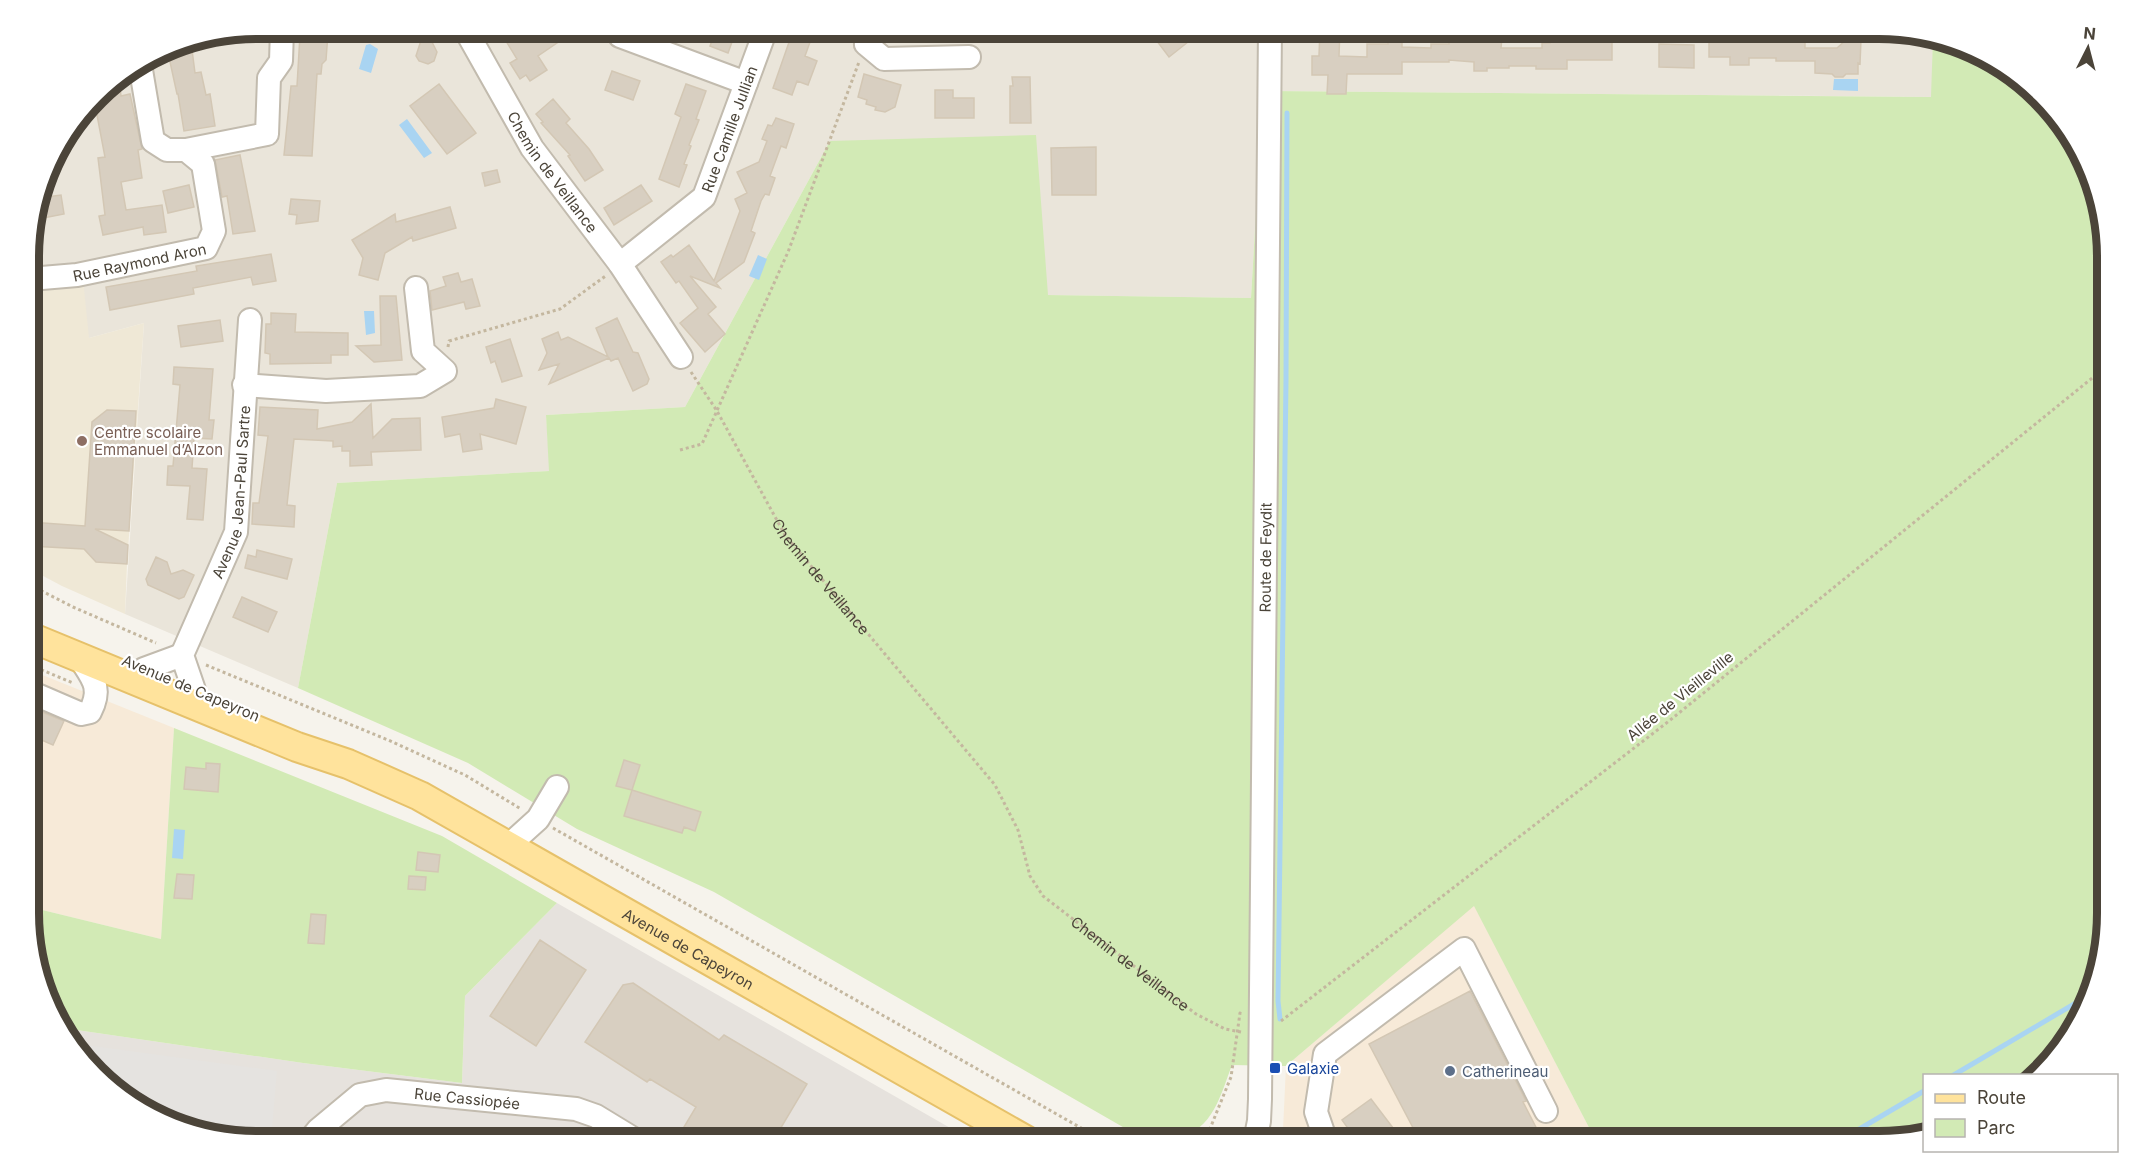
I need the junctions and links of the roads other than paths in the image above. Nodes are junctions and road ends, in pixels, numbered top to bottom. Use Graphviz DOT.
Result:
graph roads {
  1 [pos="282,39"];
  2 [pos="471,39"];
  3 [pos="628,39"];
  4 [pos="762,39"];
  5 [pos="870,39"];
  6 [pos="1270,39"];
  7 [pos="969,57"];
  8 [pos="141,72"];
  9 [pos="746,83"];
  10 [pos="186,150"];
  11 [pos="620,264"];
  12 [pos="39,278"];
  13 [pos="416,288"];
  14 [pos="249,320"];
  15 [pos="681,357"];
  16 [pos="244,385"];
  17 [pos="39,622"];
  18 [pos="39,641"];
  19 [pos="182,655"];
  20 [pos="79,657"];
  21 [pos="144,669"];
  22 [pos="194,690"];
  23 [pos="39,696"];
  24 [pos="348,764"];
  25 [pos="557,787"];
  26 [pos="508,846"];
  27 [pos="1259,1088"];
  28 [pos="1546,1111"];
  29 [pos="317,1131"];
  30 [pos="621,1131"];
  31 [pos="1009,1131"];
  32 [pos="1244,1131"];
  33 [pos="1257,1131"];
  34 [pos="1323,1131"];
  1 -- 10 [label="street"];
  2 -- 11 [label="street, Chemin de Veillance"];
  3 -- 9 [label="street"];
  4 -- 9 [label="street, Rue Camille Jullian"];
  5 -- 7 [label="street"];
  6 -- 27 [label="street, Route de Feydit"];
  8 -- 10 [label="street"];
  9 -- 11 [label="street, Rue Camille Jullian"];
  10 -- 12 [label="street, Rue Raymond Aron"];
  11 -- 15 [label="street, Chemin de Veillance"];
  13 -- 16 [label="street"];
  14 -- 16 [label="street, Avenue Jean-Paul Sartre"];
  16 -- 19 [label="street, Avenue Jean-Paul Sartre"];
  17 -- 21 [label="main road, Avenue de Capeyron"];
  18 -- 20 [label="main road, Avenue de Capeyron"];
  19 -- 21 [label="street"];
  19 -- 22 [label="street"];
  20 -- 23 [label="street"];
  20 -- 24 [label="main road, Avenue de Capeyron"];
  21 -- 22 [label="main road, Avenue de Capeyron"];
  22 -- 24 [label="main road, Avenue de Capeyron"];
  24 -- 26 [label="main road, Avenue de Capeyron"];
  25 -- 26 [label="street"];
  26 -- 31 [label="main road, Avenue de Capeyron"];
  27 -- 32 [label="street, Route de Feydit"];
  27 -- 33 [label="street, Route de Feydit"];
  28 -- 34 [label="street"];
  29 -- 30 [label="street, Rue Cassiopée"];
}
